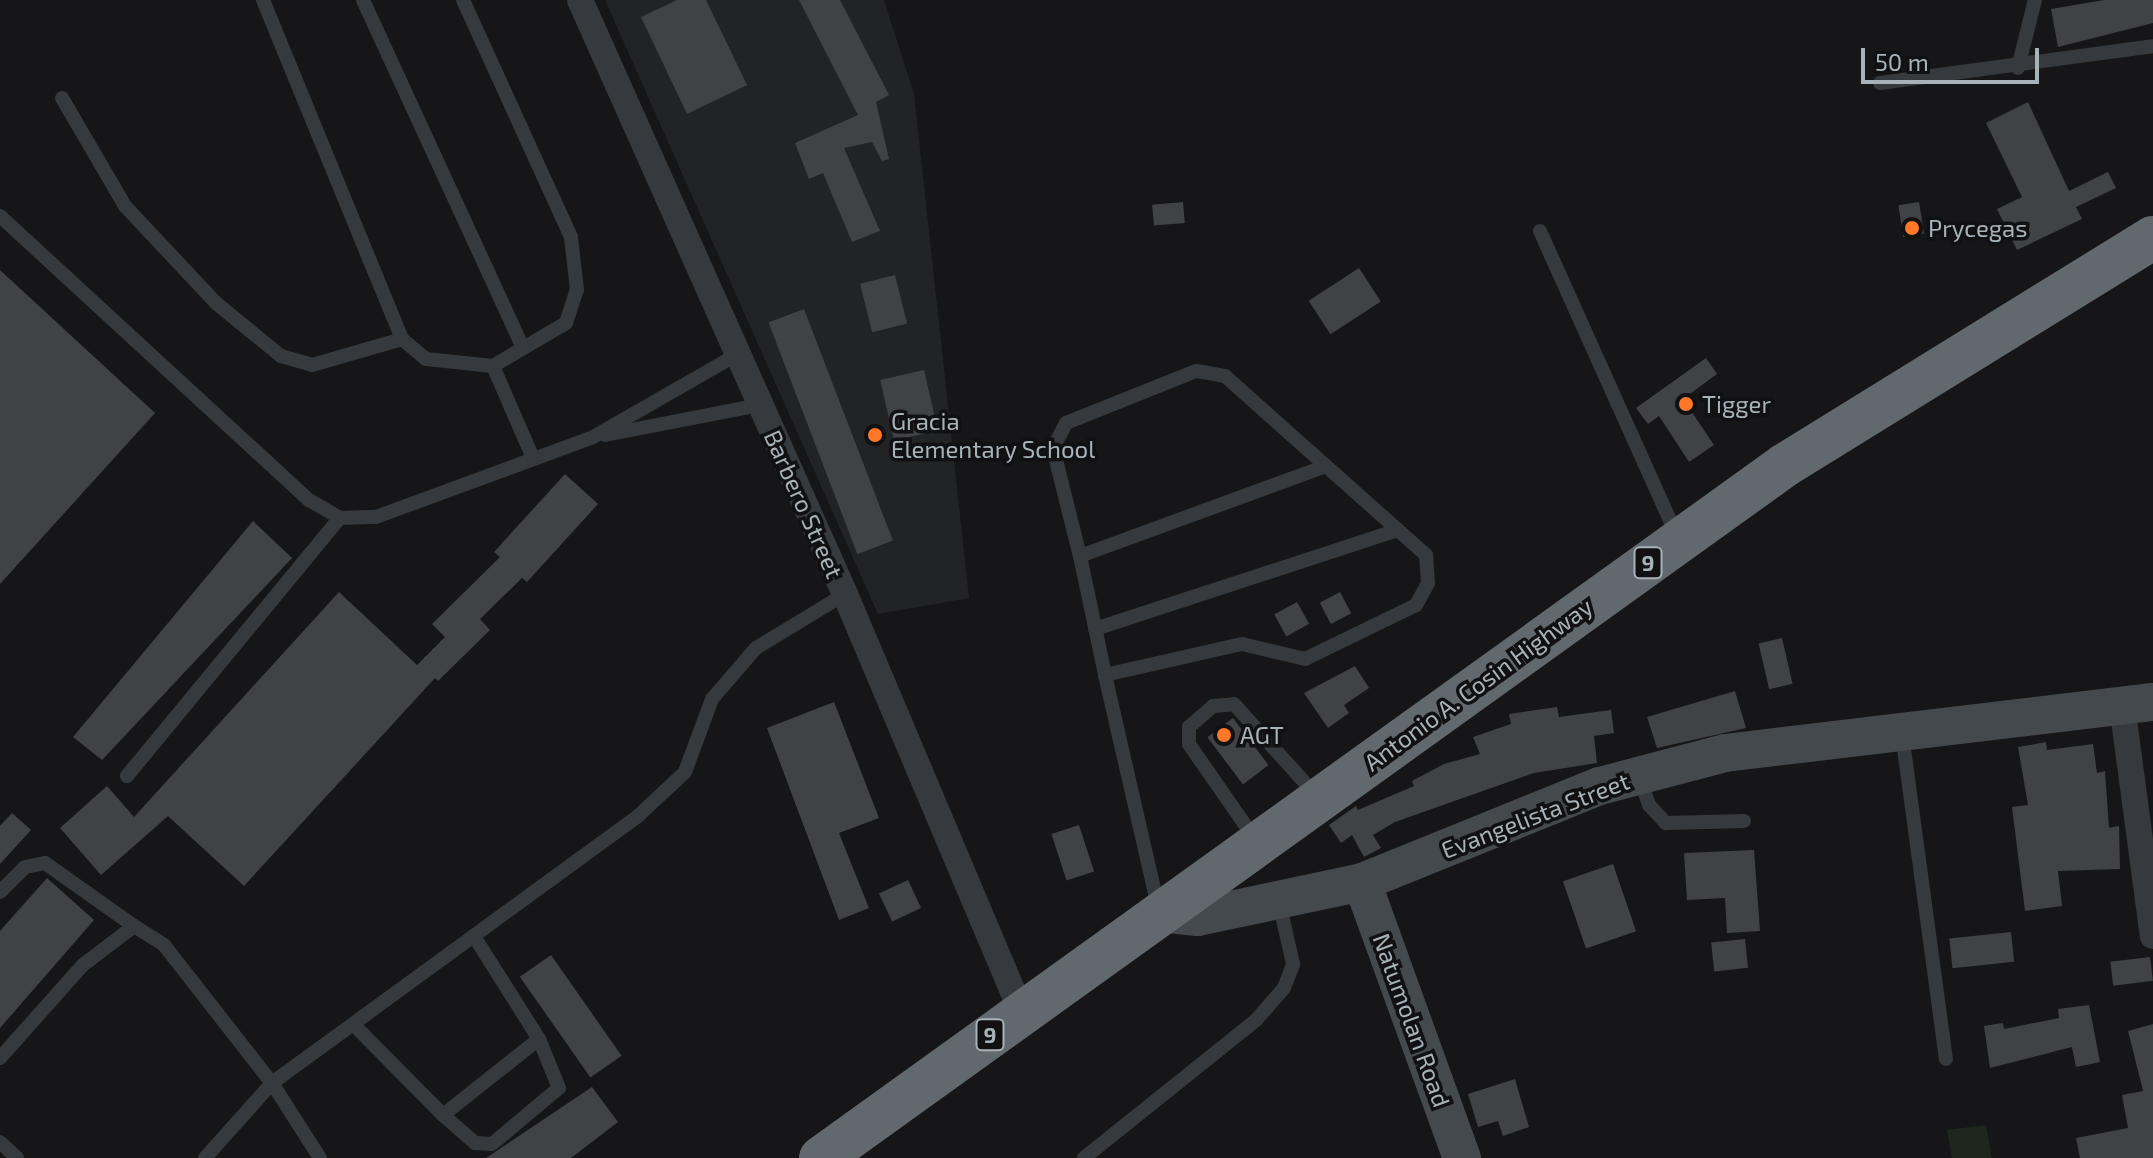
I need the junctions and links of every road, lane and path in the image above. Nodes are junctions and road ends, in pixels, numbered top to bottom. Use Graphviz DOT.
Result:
graph roads {
  1 [pos="263,0"];
  2 [pos="363,0"];
  3 [pos="463,0"];
  4 [pos="580,0"];
  5 [pos="2035,0"];
  6 [pos="2153,46"];
  7 [pos="2018,68"];
  8 [pos="1880,83"];
  9 [pos="62,98"];
  10 [pos="0,217"];
  11 [pos="1540,231"];
  12 [pos="2153,238"];
  13 [pos="402,339"];
  14 [pos="523,348"];
  15 [pos="736,355"];
  16 [pos="493,366"];
  17 [pos="759,405"];
  18 [pos="593,437"];
  19 [pos="533,458"];
  20 [pos="1326,466"];
  21 [pos="340,518"];
  22 [pos="1398,530"];
  23 [pos="1679,540"];
  24 [pos="1080,556"];
  25 [pos="845,594"];
  26 [pos="1095,629"];
  27 [pos="1105,675"];
  28 [pos="2138,703"];
  29 [pos="1901,729"];
  30 [pos="127,776"];
  31 [pos="1639,776"];
  32 [pos="1319,798"];
  33 [pos="1744,821"];
  34 [pos="1258,842"];
  35 [pos="1362,882"];
  36 [pos="0,892"];
  37 [pos="1279,902"];
  38 [pos="1159,913"];
  39 [pos="134,926"];
  40 [pos="474,936"];
  41 [pos="2153,936"];
  42 [pos="1022,1012"];
  43 [pos="353,1024"];
  44 [pos="539,1039"];
  45 [pos="0,1058"];
  46 [pos="1946,1059"];
  47 [pos="272,1083"];
  48 [pos="443,1115"];
  49 [pos="0,1142"];
  50 [pos="17,1158"];
  51 [pos="205,1158"];
  52 [pos="320,1158"];
  53 [pos="821,1158"];
  54 [pos="1084,1158"];
  55 [pos="1462,1158"];
  1 -- 13 [label="lane"];
  2 -- 14 [label="lane"];
  3 -- 14 [label="lane"];
  4 -- 15 [label="street, Barbero Street"];
  5 -- 7 [label="lane"];
  6 -- 7 [label="lane"];
  7 -- 8 [label="lane"];
  9 -- 13 [label="lane"];
  10 -- 21 [label="lane"];
  11 -- 23 [label="lane"];
  12 -- 23 [label="highway, Antonio A. Cosin Highway / 9"];
  13 -- 16 [label="lane"];
  14 -- 16 [label="lane"];
  15 -- 17 [label="street, Barbero Street"];
  15 -- 18 [label="lane"];
  16 -- 19 [label="lane"];
  17 -- 18 [label="lane"];
  17 -- 25 [label="street, Barbero Street"];
  18 -- 19 [label="lane"];
  19 -- 21 [label="lane"];
  20 -- 22 [label="lane"];
  20 -- 24 [label="lane"];
  20 -- 24 [label="lane"];
  21 -- 30 [label="lane"];
  22 -- 26 [label="lane"];
  22 -- 27 [label="lane"];
  23 -- 32 [label="highway, Antonio A. Cosin Highway / 9"];
  24 -- 26 [label="lane"];
  25 -- 40 [label="lane"];
  25 -- 42 [label="street, Barbero Street"];
  26 -- 27 [label="lane"];
  27 -- 38 [label="lane"];
  28 -- 29 [label="street, Evangelista Street"];
  28 -- 41 [label="street"];
  29 -- 31 [label="street, Evangelista Street"];
  29 -- 46 [label="lane"];
  31 -- 33 [label="lane"];
  31 -- 35 [label="street, Evangelista Street"];
  32 -- 34 [label="highway, Antonio A. Cosin Highway / 9"];
  32 -- 34 [label="lane"];
  34 -- 38 [label="highway, Antonio A. Cosin Highway / 9"];
  35 -- 37 [label="street, Evangelista Street"];
  35 -- 55 [label="street, Natumolan Road"];
  36 -- 39 [label="lane"];
  37 -- 38 [label="street, Evangelista Street"];
  37 -- 54 [label="lane"];
  38 -- 42 [label="highway, Antonio A. Cosin Highway / 9"];
  39 -- 45 [label="lane"];
  39 -- 47 [label="lane"];
  40 -- 43 [label="lane"];
  40 -- 44 [label="lane"];
  42 -- 53 [label="highway, Antonio A. Cosin Highway / 9"];
  43 -- 47 [label="lane"];
  43 -- 48 [label="lane"];
  44 -- 48 [label="lane"];
  44 -- 48 [label="lane"];
  47 -- 51 [label="lane"];
  47 -- 52 [label="lane"];
  49 -- 50 [label="lane"];
}
